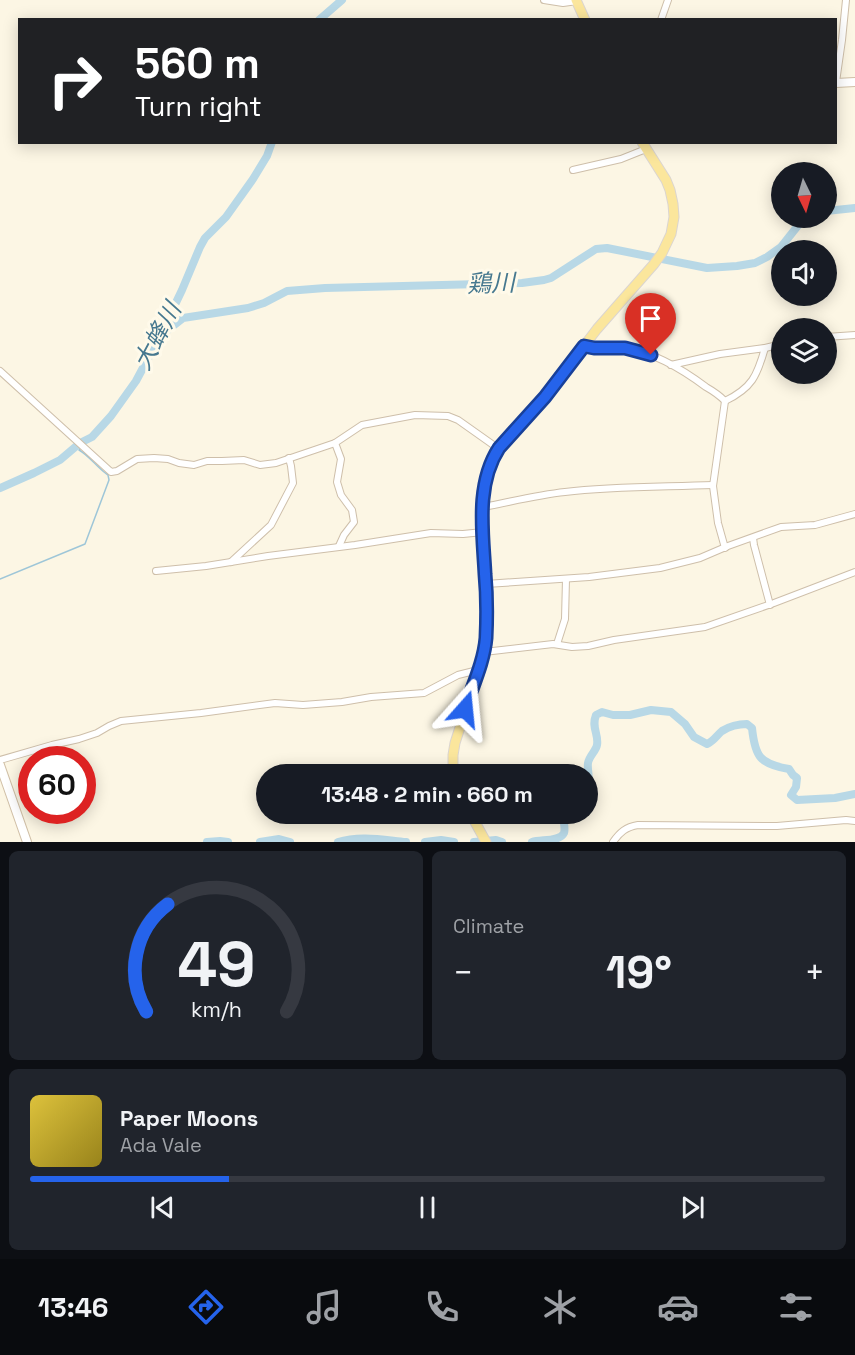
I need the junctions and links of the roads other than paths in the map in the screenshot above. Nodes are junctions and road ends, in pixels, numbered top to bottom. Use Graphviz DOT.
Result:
graph roads {
  1 [pos="544,0"];
  2 [pos="668,0"];
  3 [pos="846,0"];
  4 [pos="577,1"];
  5 [pos="584,18"];
  6 [pos="662,18"];
  7 [pos="837,75"];
  8 [pos="837,82"];
  9 [pos="855,82"];
  10 [pos="644,146"];
  11 [pos="573,170"];
  12 [pos="855,335"];
  13 [pos="837,336"];
  14 [pos="584,346"];
  15 [pos="771,347"];
  16 [pos="765,348"];
  17 [pos="671,365"];
  18 [pos="0,371"];
  19 [pos="725,401"];
  20 [pos="335,443"];
  21 [pos="499,448"];
  22 [pos="289,458"];
  23 [pos="713,485"];
  24 [pos="483,507"];
  25 [pos="855,514"];
  26 [pos="483,532"];
  27 [pos="753,538"];
  28 [pos="339,546"];
  29 [pos="725,548"];
  30 [pos="230,562"];
  31 [pos="156,571"];
  32 [pos="855,572"];
  33 [pos="566,579"];
  34 [pos="486,584"];
  35 [pos="770,605"];
  36 [pos="557,645"];
  37 [pos="484,652"];
  38 [pos="478,670"];
  39 [pos="0,760"];
  40 [pos="453,764"];
  41 [pos="0,765"];
  42 [pos="855,821"];
  43 [pos="476,824"];
  44 [pos="27,842"];
  45 [pos="486,842"];
  46 [pos="613,842"];
  1 -- 4 [label="street"];
  2 -- 6 [label="street"];
  3 -- 7 [label="street"];
  4 -- 5 [label="main road"];
  8 -- 9 [label="street"];
  10 -- 11 [label="street"];
  10 -- 14 [label="main road"];
  12 -- 13 [label="street"];
  14 -- 17 [label="street"];
  14 -- 21 [label="main road"];
  15 -- 16 [label="street"];
  16 -- 17 [label="street"];
  16 -- 19 [label="street"];
  17 -- 19 [label="street"];
  18 -- 22 [label="street"];
  19 -- 23 [label="street"];
  20 -- 21 [label="street"];
  20 -- 22 [label="street"];
  20 -- 28 [label="street"];
  21 -- 24 [label="main road"];
  22 -- 30 [label="street"];
  23 -- 24 [label="street"];
  23 -- 29 [label="street"];
  24 -- 26 [label="main road"];
  25 -- 27 [label="street"];
  26 -- 28 [label="street"];
  26 -- 34 [label="main road"];
  27 -- 29 [label="street"];
  27 -- 35 [label="street"];
  28 -- 30 [label="street"];
  29 -- 33 [label="street"];
  30 -- 31 [label="street"];
  32 -- 35 [label="street"];
  33 -- 34 [label="street"];
  33 -- 36 [label="street"];
  34 -- 37 [label="main road"];
  35 -- 36 [label="street"];
  36 -- 37 [label="street"];
  37 -- 38 [label="main road"];
  38 -- 39 [label="street"];
  38 -- 40 [label="main road"];
  41 -- 44 [label="street"];
  42 -- 46 [label="street"];
  43 -- 45 [label="main road"];
}
